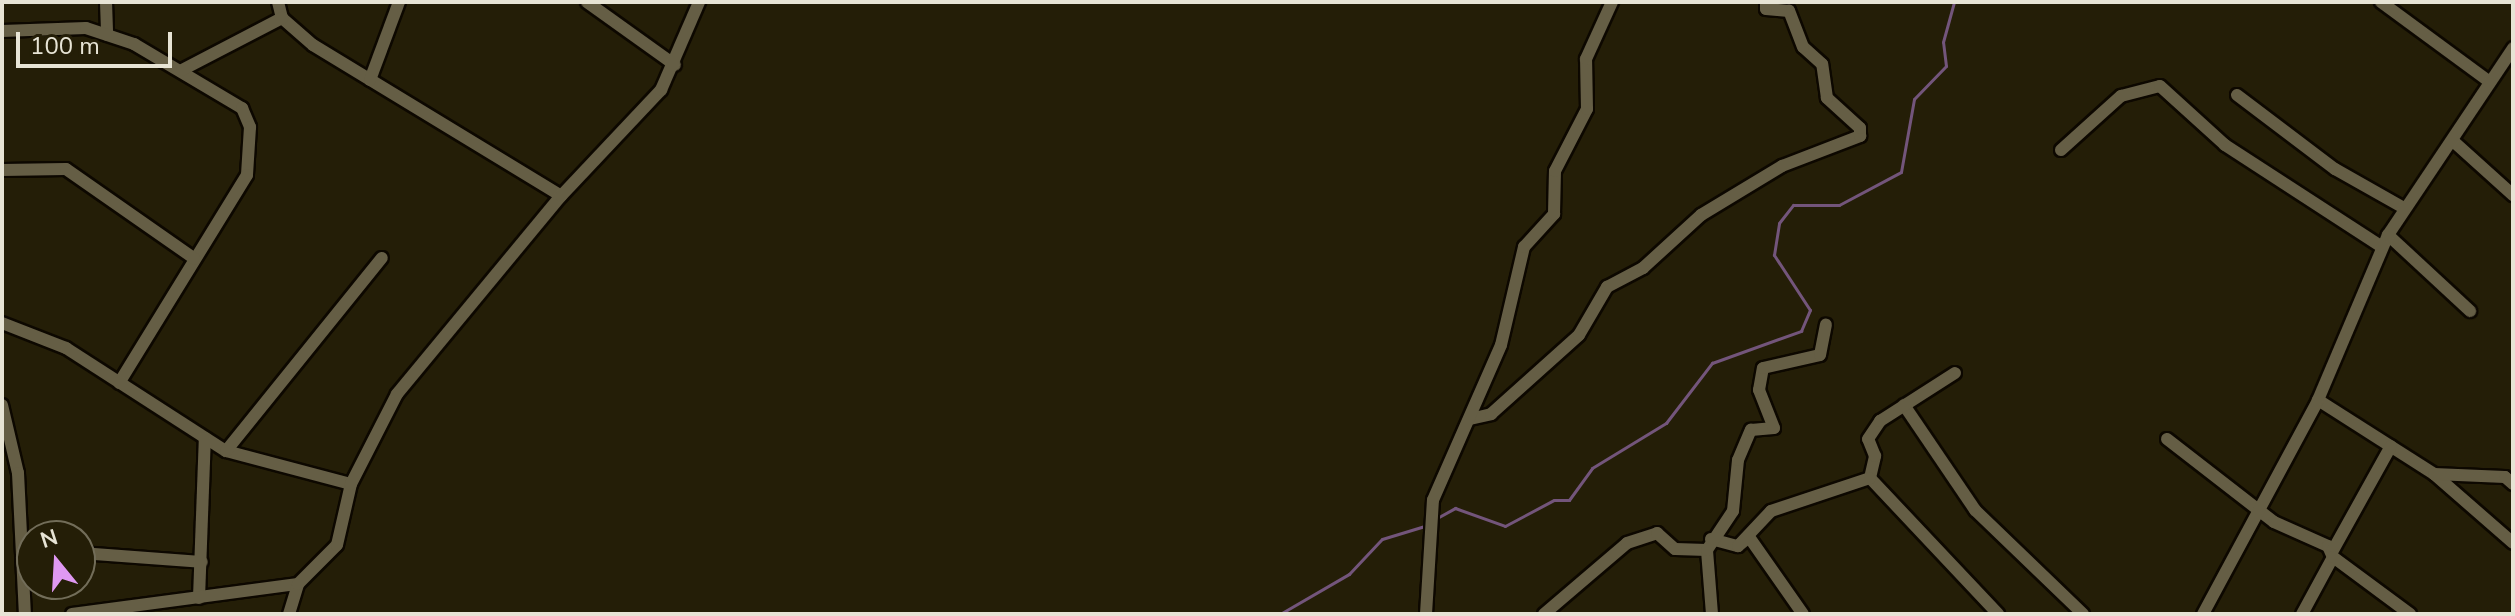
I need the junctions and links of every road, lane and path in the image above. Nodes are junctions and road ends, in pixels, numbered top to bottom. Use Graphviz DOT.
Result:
graph roads {
  1 [pos="106,2"];
  2 [pos="278,2"];
  3 [pos="399,2"];
  4 [pos="587,2"];
  5 [pos="699,2"];
  6 [pos="1612,2"];
  7 [pos="1766,2"];
  8 [pos="2381,2"];
  9 [pos="282,18"];
  10 [pos="2,31"];
  11 [pos="107,35"];
  12 [pos="2513,48"];
  13 [pos="675,65"];
  14 [pos="182,70"];
  15 [pos="370,80"];
  16 [pos="2490,82"];
  17 [pos="2237,95"];
  18 [pos="2453,141"];
  19 [pos="2061,150"];
  20 [pos="2,170"];
  21 [pos="2513,195"];
  22 [pos="561,196"];
  23 [pos="2404,208"];
  24 [pos="2385,241"];
  25 [pos="382,258"];
  26 [pos="195,259"];
  27 [pos="2470,311"];
  28 [pos="2,323"];
  29 [pos="1826,325"];
  30 [pos="1955,373"];
  31 [pos="119,383"];
  32 [pos="2318,400"];
  33 [pos="2,405"];
  34 [pos="1904,405"];
  35 [pos="1470,419"];
  36 [pos="205,438"];
  37 [pos="2167,439"];
  38 [pos="2391,446"];
  39 [pos="226,451"];
  40 [pos="2434,474"];
  41 [pos="1870,478"];
  42 [pos="351,484"];
  43 [pos="2513,484"];
  44 [pos="2259,509"];
  45 [pos="23,520"];
  46 [pos="2513,543"];
  47 [pos="1709,544"];
  48 [pos="1738,546"];
  49 [pos="96,554"];
  50 [pos="2333,554"];
  51 [pos="202,562"];
  52 [pos="298,584"];
  53 [pos="199,598"];
  54 [pos="72,614"];
  55 [pos="289,614"];
  56 [pos="1426,614"];
  57 [pos="1544,614"];
  58 [pos="1712,614"];
  59 [pos="1803,614"];
  60 [pos="1998,614"];
  61 [pos="2083,614"];
  62 [pos="2203,614"];
  63 [pos="2302,614"];
  64 [pos="2410,614"];
  1 -- 11 [label="street"];
  2 -- 9 [label="street"];
  3 -- 15 [label="street"];
  4 -- 13 [label="street"];
  5 -- 13 [label="street"];
  6 -- 35 [label="street"];
  7 -- 35 [label="street"];
  8 -- 16 [label="street"];
  9 -- 14 [label="street"];
  9 -- 15 [label="street"];
  10 -- 11 [label="street"];
  11 -- 14 [label="street"];
  12 -- 16 [label="street"];
  13 -- 22 [label="street"];
  14 -- 26 [label="street"];
  15 -- 22 [label="street"];
  16 -- 18 [label="street"];
  17 -- 23 [label="street"];
  18 -- 21 [label="street"];
  18 -- 23 [label="street"];
  19 -- 24 [label="street"];
  20 -- 26 [label="street"];
  22 -- 42 [label="street"];
  23 -- 24 [label="street"];
  24 -- 27 [label="street"];
  24 -- 32 [label="street"];
  25 -- 39 [label="street"];
  26 -- 31 [label="street"];
  28 -- 31 [label="street"];
  29 -- 47 [label="street"];
  30 -- 34 [label="street"];
  31 -- 36 [label="street"];
  32 -- 38 [label="street"];
  32 -- 44 [label="street"];
  33 -- 45 [label="street"];
  34 -- 41 [label="street"];
  34 -- 61 [label="street"];
  35 -- 56 [label="street"];
  36 -- 39 [label="street"];
  36 -- 51 [label="street"];
  37 -- 44 [label="street"];
  38 -- 40 [label="street"];
  38 -- 50 [label="street"];
  39 -- 42 [label="street"];
  40 -- 43 [label="street"];
  40 -- 46 [label="street"];
  41 -- 48 [label="street"];
  41 -- 60 [label="street"];
  42 -- 52 [label="street"];
  44 -- 50 [label="street"];
  44 -- 62 [label="street"];
  47 -- 48 [label="street"];
  47 -- 57 [label="street"];
  47 -- 58 [label="street"];
  48 -- 59 [label="street"];
  49 -- 51 [label="street"];
  50 -- 63 [label="street"];
  50 -- 64 [label="street"];
  51 -- 53 [label="street"];
  52 -- 53 [label="street"];
  52 -- 55 [label="street"];
  53 -- 54 [label="street"];
}
